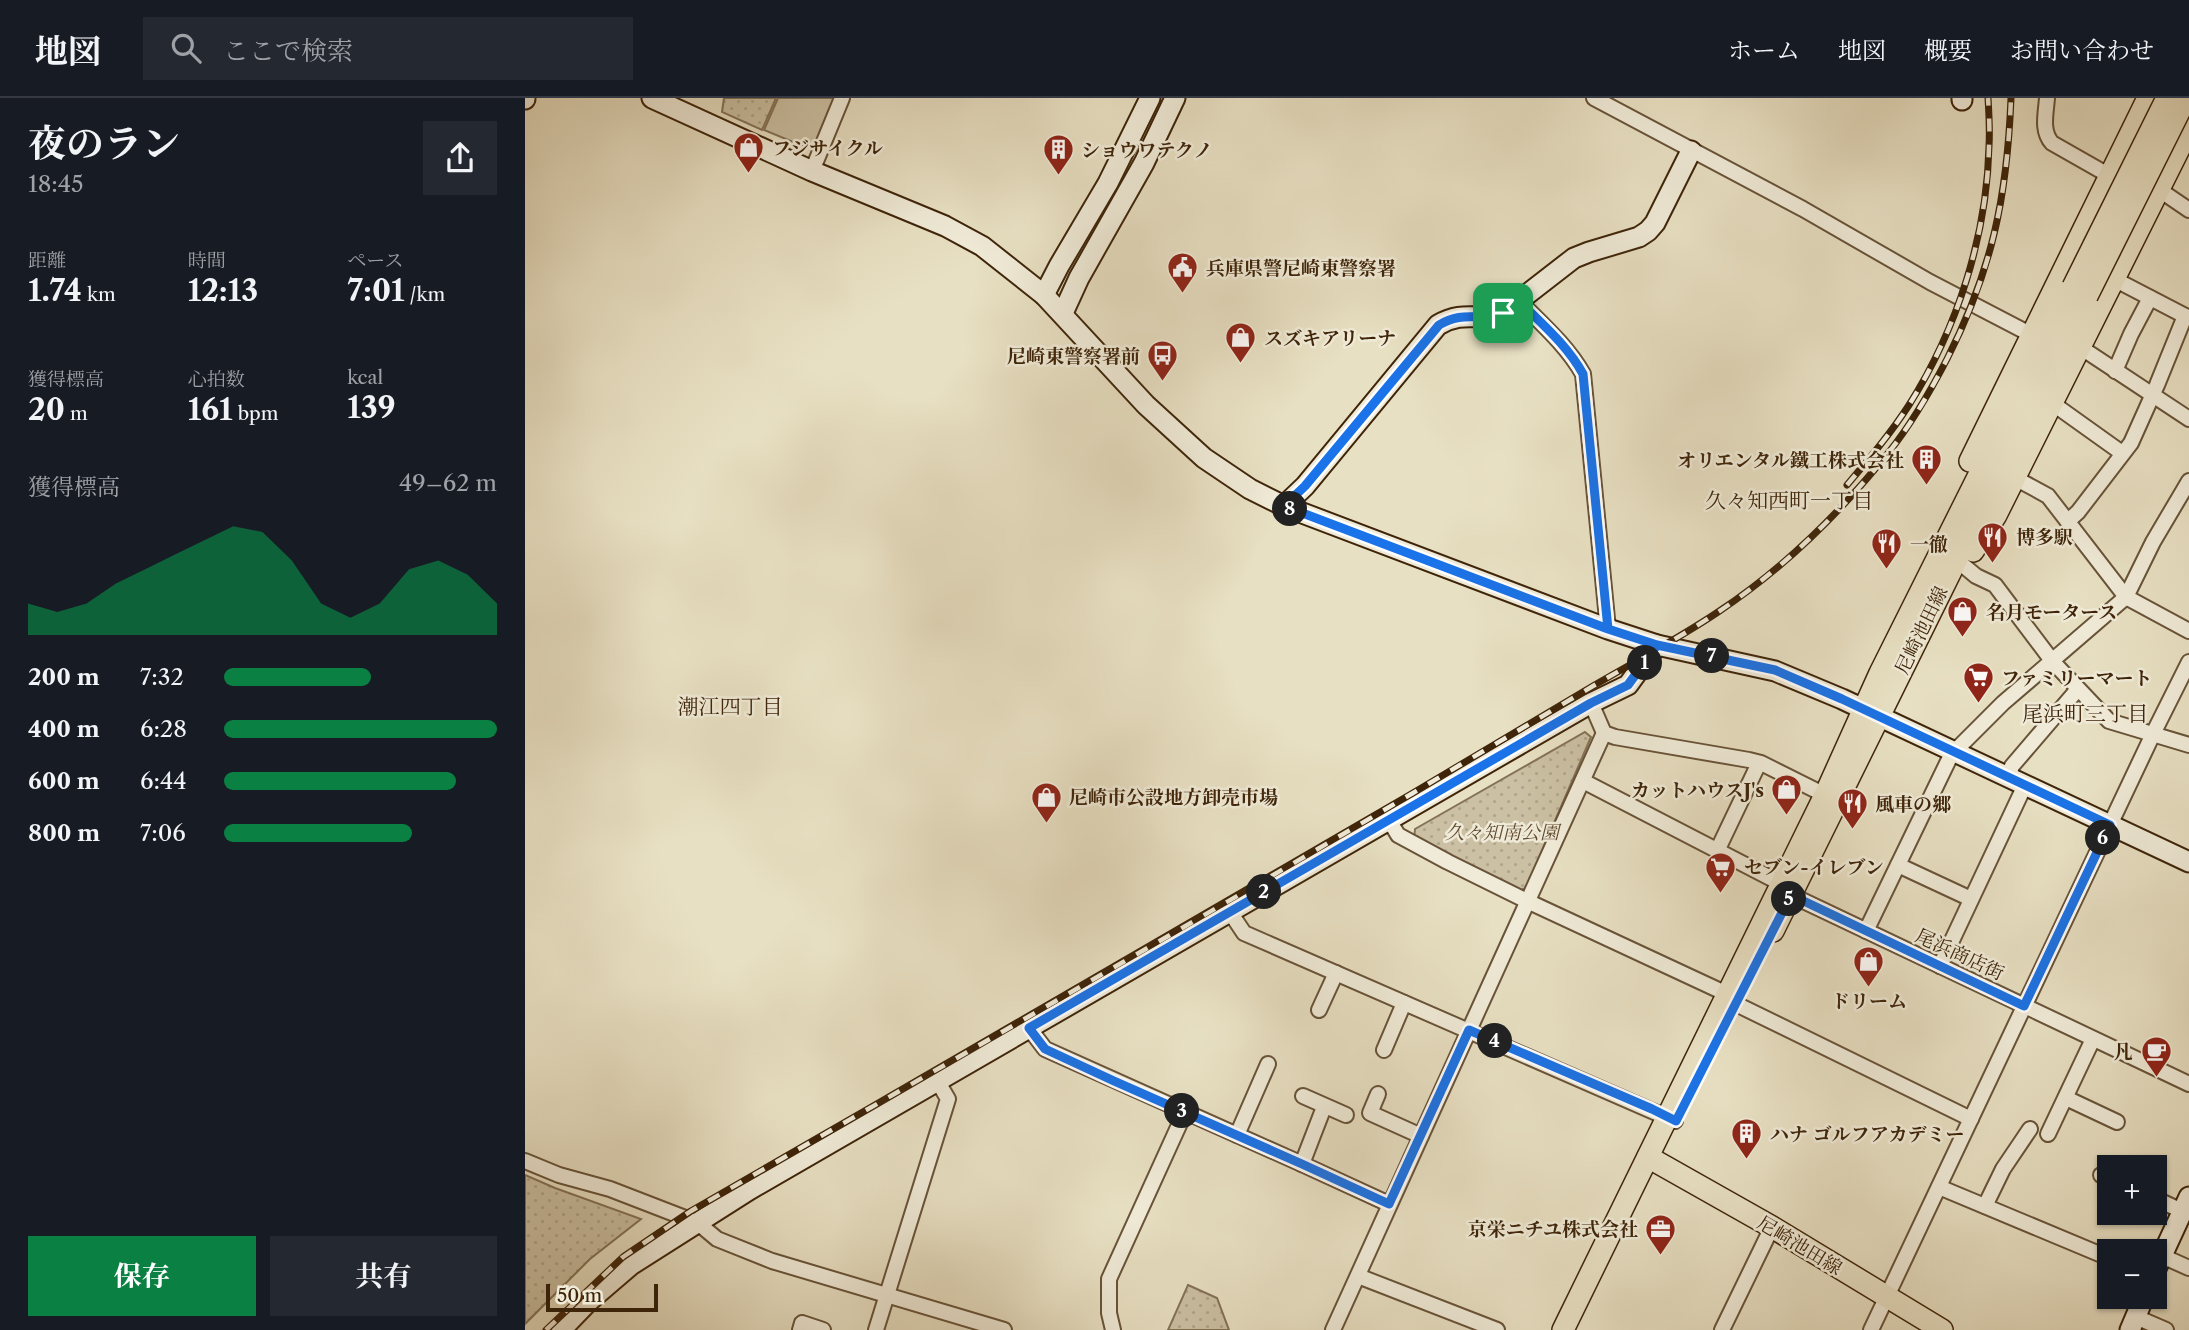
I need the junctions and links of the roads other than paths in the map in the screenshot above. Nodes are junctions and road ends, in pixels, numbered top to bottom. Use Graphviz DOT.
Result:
graph roads {
  1 [pos="652,98"];
  2 [pos="842,98"];
  3 [pos="1150,98"];
  4 [pos="1175,98"];
  5 [pos="1594,98"];
  6 [pos="2047,98"];
  7 [pos="2148,98"];
  8 [pos="2167,98"];
  9 [pos="2186,98"];
  10 [pos="2189,129"];
  11 [pos="1691,151"];
  12 [pos="812,171"];
  13 [pos="2113,171"];
  14 [pos="2157,193"];
  15 [pos="2189,210"];
  16 [pos="2114,279"];
  17 [pos="2080,292"];
  18 [pos="1044,295"];
  19 [pos="2151,298"];
  20 [pos="1519,301"];
  21 [pos="1063,313"];
  22 [pos="2187,317"];
  23 [pos="2032,335"];
  24 [pos="2080,348"];
  25 [pos="2115,371"];
  26 [pos="2152,394"];
  27 [pos="2052,403"];
  28 [pos="2189,419"];
  29 [pos="2122,453"];
  30 [pos="2015,478"];
  31 [pos="2188,486"];
  32 [pos="1284,506"];
  33 [pos="2068,521"];
  34 [pos="1964,566"];
  35 [pos="1936,580"];
  36 [pos="2126,597"];
  37 [pos="1608,629"];
  38 [pos="2189,631"];
  39 [pos="1657,645"];
  40 [pos="2053,662"];
  41 [pos="2189,662"];
  42 [pos="2078,689"];
  43 [pos="1591,703"];
  44 [pos="1871,713"];
  45 [pos="1604,733"];
  46 [pos="2153,734"];
  47 [pos="2189,745"];
  48 [pos="1953,752"];
  49 [pos="1759,763"];
  50 [pos="1583,781"];
  51 [pos="2016,781"];
  52 [pos="1825,795"];
  53 [pos="1389,820"];
  54 [pos="2110,825"];
  55 [pos="1718,849"];
  56 [pos="2189,862"];
  57 [pos="1898,866"];
  58 [pos="1786,889"];
  59 [pos="1971,899"];
  60 [pos="1527,901"];
  61 [pos="1230,912"];
  62 [pos="1866,931"];
  63 [pos="1940,965"];
  64 [pos="1336,973"];
  65 [pos="1732,999"];
  66 [pos="1404,1003"];
  67 [pos="2024,1006"];
  68 [pos="1319,1010"];
  69 [pos="1029,1028"];
  70 [pos="1469,1030"];
  71 [pos="2093,1039"];
  72 [pos="1384,1050"];
  73 [pos="1268,1064"];
  74 [pos="938,1082"];
  75 [pos="2189,1084"];
  76 [pos="1378,1094"];
  77 [pos="1303,1097"];
  78 [pos="2067,1098"];
  79 [pos="1324,1107"];
  80 [pos="1185,1112"];
  81 [pos="1346,1115"];
  82 [pos="1672,1119"];
  83 [pos="1971,1119"];
  84 [pos="2117,1122"];
  85 [pos="2030,1129"];
  86 [pos="2048,1134"];
  87 [pos="1237,1135"];
  88 [pos="1421,1136"];
  89 [pos="1652,1159"];
  90 [pos="525,1161"];
  91 [pos="1302,1164"];
  92 [pos="1939,1187"];
  93 [pos="2167,1200"];
  94 [pos="1389,1204"];
  95 [pos="2186,1204"];
  96 [pos="1986,1206"];
  97 [pos="698,1223"];
  98 [pos="1772,1227"];
  99 [pos="2167,1245"];
  100 [pos="2097,1253"];
  101 [pos="2167,1266"];
  102 [pos="2189,1268"];
  103 [pos="1358,1276"];
  104 [pos="887,1296"];
  105 [pos="1887,1297"];
  106 [pos="2133,1323"];
  107 [pos="561,1330"];
  108 [pos="800,1330"];
  109 [pos="823,1330"];
  110 [pos="877,1330"];
  111 [pos="1004,1330"];
  112 [pos="1113,1330"];
  113 [pos="1333,1330"];
  114 [pos="1496,1330"];
  115 [pos="1563,1330"];
  116 [pos="1576,1330"];
  117 [pos="1722,1330"];
  118 [pos="1871,1330"];
  119 [pos="1942,1330"];
  120 [pos="2167,1330"];
  1 -- 12 [label="street"];
  2 -- 12 [label="street"];
  3 -- 18 [label="street"];
  4 -- 21 [label="street"];
  5 -- 11 [label="street"];
  6 -- 13 [label="street"];
  7 -- 13 [label="main road"];
  8 -- 17 [label="main road, 尼崎池田線, bridge"];
  9 -- 17 [label="main road, 尼崎池田線, bridge"];
  10 -- 14 [label="main road"];
  11 -- 20 [label="street"];
  11 -- 23 [label="street"];
  12 -- 18 [label="street"];
  13 -- 14 [label="street"];
  13 -- 23 [label="main road"];
  14 -- 15 [label="street"];
  14 -- 16 [label="main road"];
  16 -- 19 [label="street"];
  16 -- 24 [label="main road"];
  17 -- 35 [label="main road, 尼崎池田線"];
  18 -- 21 [label="street"];
  19 -- 22 [label="street"];
  19 -- 25 [label="street"];
  20 -- 32 [label="street"];
  20 -- 37 [label="street"];
  21 -- 32 [label="street"];
  22 -- 26 [label="street"];
  23 -- 35 [label="main road"];
  24 -- 25 [label="street"];
  24 -- 27 [label="main road"];
  25 -- 26 [label="street"];
  26 -- 28 [label="street"];
  26 -- 29 [label="street"];
  27 -- 29 [label="street"];
  27 -- 30 [label="main road"];
  29 -- 33 [label="street"];
  30 -- 33 [label="street"];
  30 -- 34 [label="main road"];
  31 -- 36 [label="street"];
  32 -- 37 [label="street"];
  33 -- 36 [label="street"];
  34 -- 35 [label="main road"];
  34 -- 40 [label="street"];
  35 -- 44 [label="main road, 尼崎池田線"];
  36 -- 38 [label="street"];
  36 -- 40 [label="street"];
  37 -- 39 [label="street"];
  39 -- 43 [label="street"];
  39 -- 44 [label="street"];
  40 -- 42 [label="street"];
  40 -- 48 [label="street"];
  41 -- 46 [label="street"];
  42 -- 46 [label="street"];
  42 -- 51 [label="street"];
  43 -- 45 [label="street"];
  43 -- 53 [label="street"];
  44 -- 48 [label="street"];
  44 -- 52 [label="main road, 尼崎池田線"];
  44 -- 58 [label="main road, 尼崎池田線"];
  45 -- 49 [label="street"];
  45 -- 50 [label="street"];
  46 -- 47 [label="street"];
  46 -- 54 [label="street"];
  48 -- 51 [label="street"];
  48 -- 57 [label="street"];
  49 -- 52 [label="street"];
  49 -- 55 [label="street"];
  50 -- 55 [label="street, 尾浜商店街"];
  50 -- 60 [label="street"];
  51 -- 54 [label="street"];
  51 -- 59 [label="street"];
  52 -- 58 [label="main road, 尼崎池田線"];
  53 -- 60 [label="street"];
  53 -- 61 [label="street"];
  54 -- 56 [label="street"];
  54 -- 67 [label="street"];
  55 -- 58 [label="street, 尾浜商店街"];
  57 -- 59 [label="street"];
  57 -- 62 [label="street"];
  58 -- 62 [label="street, 尾浜商店街"];
  58 -- 65 [label="main road, 尼崎池田線"];
  59 -- 63 [label="street"];
  60 -- 65 [label="street"];
  60 -- 70 [label="street"];
  61 -- 64 [label="street"];
  61 -- 69 [label="street"];
  62 -- 63 [label="street, 尾浜商店街"];
  63 -- 67 [label="street, 尾浜商店街"];
  64 -- 66 [label="street"];
  64 -- 68 [label="street"];
  65 -- 82 [label="main road, 尼崎池田線"];
  65 -- 83 [label="street"];
  66 -- 70 [label="street"];
  66 -- 72 [label="street"];
  67 -- 71 [label="street, 尾浜商店街"];
  67 -- 83 [label="street"];
  69 -- 74 [label="street"];
  69 -- 80 [label="street"];
  70 -- 82 [label="street"];
  70 -- 88 [label="street"];
  71 -- 75 [label="street, 尾浜商店街"];
  71 -- 78 [label="street"];
  73 -- 87 [label="street"];
  74 -- 97 [label="street"];
  74 -- 104 [label="street"];
  76 -- 88 [label="street"];
  77 -- 79 [label="street"];
  78 -- 84 [label="street"];
  78 -- 86 [label="street"];
  79 -- 81 [label="street"];
  79 -- 91 [label="street"];
  80 -- 87 [label="street"];
  80 -- 112 [label="street"];
  82 -- 89 [label="main road, 尼崎池田線"];
  83 -- 92 [label="street"];
  85 -- 96 [label="street"];
  87 -- 91 [label="street"];
  88 -- 94 [label="street"];
  89 -- 98 [label="main road, 尼崎池田線"];
  89 -- 115 [label="main road, 尼崎池田線"];
  89 -- 116 [label="main road, 尼崎池田線"];
  90 -- 97 [label="street"];
  91 -- 94 [label="street"];
  92 -- 96 [label="street"];
  92 -- 105 [label="street"];
  93 -- 95 [label="street"];
  94 -- 103 [label="street"];
  95 -- 99 [label="street"];
  96 -- 100 [label="street"];
  97 -- 104 [label="street"];
  97 -- 107 [label="street"];
  98 -- 105 [label="main road, 尼崎池田線"];
  98 -- 117 [label="street"];
  101 -- 102 [label="street"];
  103 -- 113 [label="street"];
  103 -- 114 [label="street"];
  104 -- 110 [label="street"];
  104 -- 111 [label="street"];
  105 -- 118 [label="street"];
  105 -- 119 [label="main road, 尼崎池田線"];
  106 -- 120 [label="street"];
  108 -- 109 [label="street"];
}
